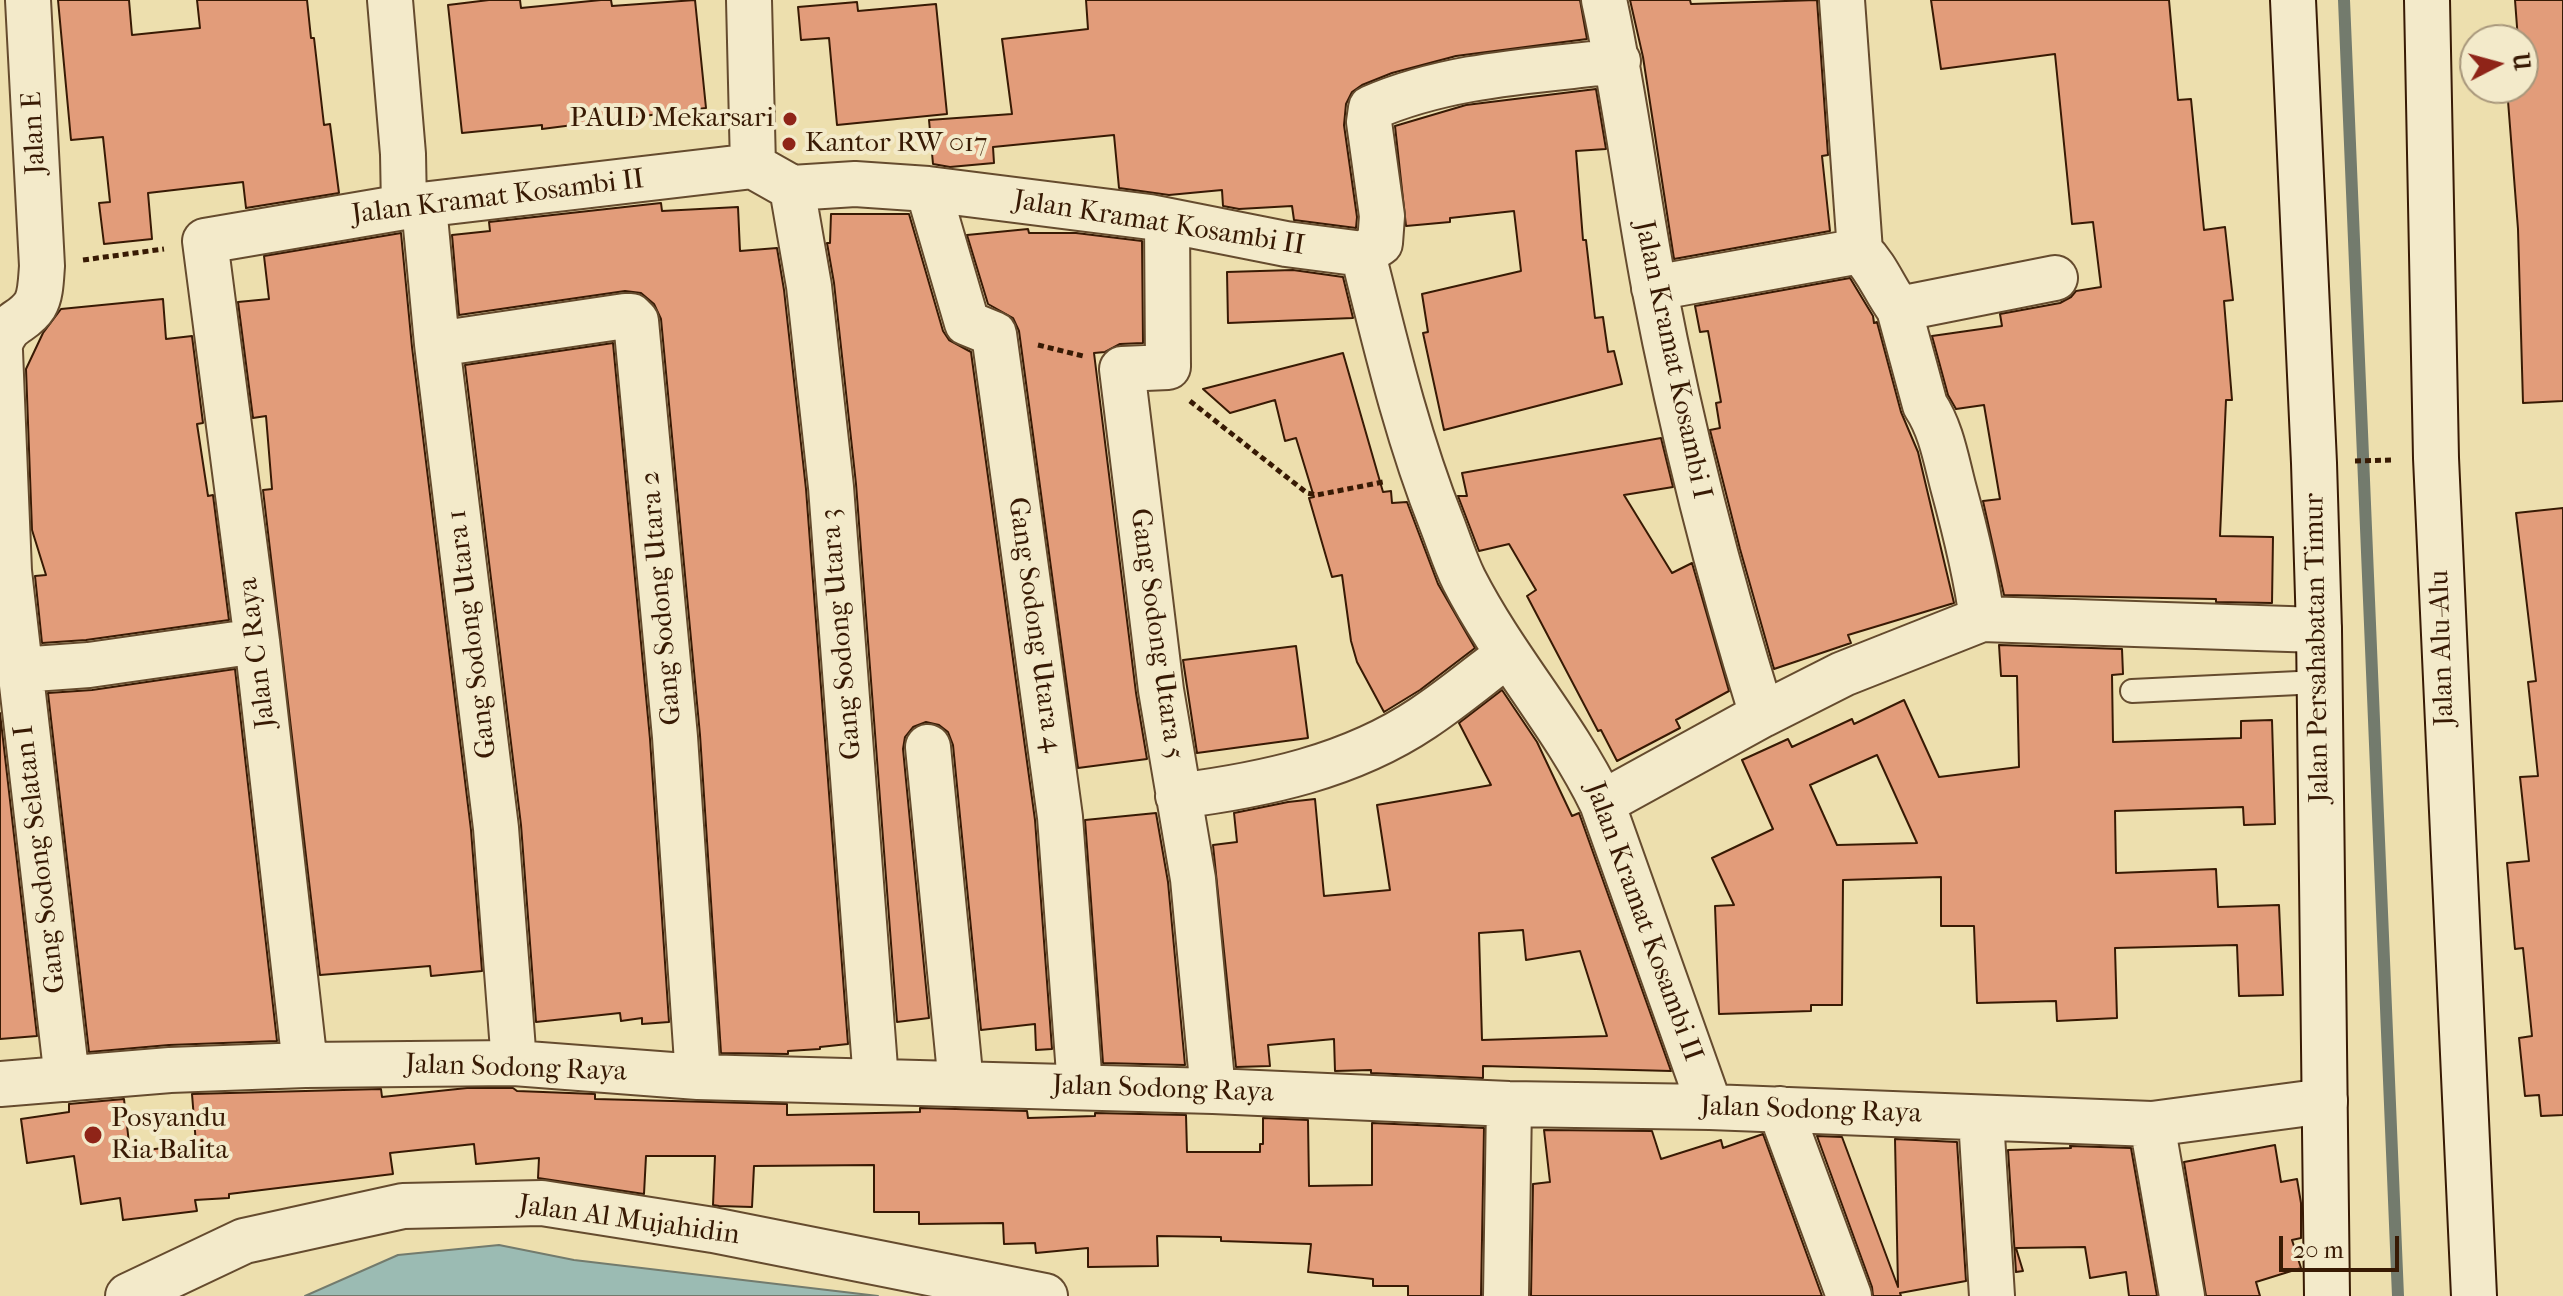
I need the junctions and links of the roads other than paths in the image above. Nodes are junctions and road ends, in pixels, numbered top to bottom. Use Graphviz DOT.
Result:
graph roads {
  1 [pos="28,0"];
  2 [pos="390,0"];
  3 [pos="749,0"];
  4 [pos="1604,0"];
  5 [pos="1842,0"];
  6 [pos="2293,0"];
  7 [pos="2427,0"];
  8 [pos="1618,61"];
  9 [pos="753,166"];
  10 [pos="792,188"];
  11 [pos="928,189"];
  12 [pos="414,206"];
  13 [pos="1167,221"];
  14 [pos="205,241"];
  15 [pos="1860,251"];
  16 [pos="1363,254"];
  17 [pos="42,266"];
  18 [pos="2055,278"];
  19 [pos="1654,288"];
  20 [pos="1899,309"];
  21 [pos="1,340"];
  22 [pos="437,344"];
  23 [pos="1982,619"];
  24 [pos="2319,630"];
  25 [pos="257,641"];
  26 [pos="1507,655"];
  27 [pos="19,670"];
  28 [pos="2319,682"];
  29 [pos="2132,691"];
  30 [pos="1762,715"];
  31 [pos="928,747"];
  32 [pos="1178,796"];
  33 [pos="1602,803"];
  34 [pos="514,1063"];
  35 [pos="305,1065"];
  36 [pos="698,1077"];
  37 [pos="67,1079"];
  38 [pos="876,1081"];
  39 [pos="0,1084"];
  40 [pos="961,1084"];
  41 [pos="1080,1087"];
  42 [pos="1213,1091"];
  43 [pos="2325,1101"];
  44 [pos="1509,1104"];
  45 [pos="1710,1107"];
  46 [pos="1780,1109"];
  47 [pos="1981,1119"];
  48 [pos="2152,1124"];
  49 [pos="128,1296"];
  50 [pos="1045,1296"];
  51 [pos="1506,1296"];
  52 [pos="1849,1296"];
  53 [pos="1992,1296"];
  54 [pos="2182,1296"];
  55 [pos="2327,1296"];
  56 [pos="2474,1296"];
  1 -- 17 [label="street, Jalan E"];
  2 -- 12 [label="street, Gang Sodong Utara 1"];
  3 -- 9 [label="street"];
  4 -- 8 [label="street, Jalan Kramat Kosambi I"];
  5 -- 15 [label="street"];
  6 -- 24 [label="street, Jalan Persahabatan Timur"];
  7 -- 56 [label="street, Jalan Alu-Alu"];
  8 -- 16 [label="street"];
  8 -- 19 [label="street, Jalan Kramat Kosambi I"];
  9 -- 10 [label="street"];
  9 -- 12 [label="street, Jalan Kramat Kosambi II"];
  10 -- 11 [label="street, Jalan Kramat Kosambi II"];
  10 -- 38 [label="street, Gang Sodong Utara 3"];
  11 -- 13 [label="street, Jalan Kramat Kosambi II"];
  11 -- 41 [label="street, Gang Sodong Utara 4"];
  12 -- 14 [label="street, Jalan Kramat Kosambi II"];
  12 -- 22 [label="street, Gang Sodong Utara 1"];
  13 -- 16 [label="street, Jalan Kramat Kosambi II"];
  13 -- 32 [label="street, Gang Sodong Utara 5"];
  14 -- 25 [label="street, Jalan C Raya"];
  15 -- 19 [label="street"];
  15 -- 20 [label="street"];
  16 -- 26 [label="street, Jalan Kramat Kosambi II"];
  17 -- 21 [label="street, Gang Sodong Selatan I"];
  18 -- 20 [label="street"];
  19 -- 30 [label="street, Jalan Kramat Kosambi I"];
  20 -- 23 [label="street"];
  21 -- 27 [label="street, Gang Sodong Selatan I"];
  22 -- 34 [label="street, Gang Sodong Utara 1"];
  22 -- 36 [label="street, Gang Sodong Utara 2"];
  23 -- 24 [label="street"];
  23 -- 30 [label="street"];
  24 -- 28 [label="street, Jalan Persahabatan Timur"];
  25 -- 27 [label="street"];
  25 -- 35 [label="street, Jalan C Raya"];
  26 -- 32 [label="street"];
  26 -- 33 [label="street, Jalan Kramat Kosambi II"];
  27 -- 37 [label="street, Gang Sodong Selatan I"];
  28 -- 29 [label="lane"];
  28 -- 43 [label="street, Jalan Persahabatan Timur"];
  30 -- 33 [label="street"];
  31 -- 40 [label="street"];
  32 -- 42 [label="street, Gang Sodong Utara 5"];
  33 -- 45 [label="street, Jalan Kramat Kosambi II"];
  34 -- 35 [label="street, Jalan Sodong Raya"];
  34 -- 36 [label="street, Jalan Sodong Raya"];
  35 -- 37 [label="street, Jalan Sodong Raya"];
  36 -- 38 [label="street, Jalan Sodong Raya"];
  37 -- 39 [label="street, Jalan Sodong Raya"];
  38 -- 40 [label="street, Jalan Sodong Raya"];
  40 -- 41 [label="street, Jalan Sodong Raya"];
  41 -- 42 [label="street, Jalan Sodong Raya"];
  42 -- 44 [label="street, Jalan Sodong Raya"];
  43 -- 48 [label="street, Jalan Sodong Raya"];
  43 -- 55 [label="street, Jalan Persahabatan Timur"];
  44 -- 45 [label="street, Jalan Sodong Raya"];
  44 -- 51 [label="street"];
  45 -- 46 [label="street, Jalan Sodong Raya"];
  46 -- 47 [label="street, Jalan Sodong Raya"];
  46 -- 52 [label="street"];
  47 -- 48 [label="street, Jalan Sodong Raya"];
  47 -- 53 [label="street"];
  48 -- 54 [label="street"];
  49 -- 50 [label="street, Jalan Al Mujahidin"];
}
